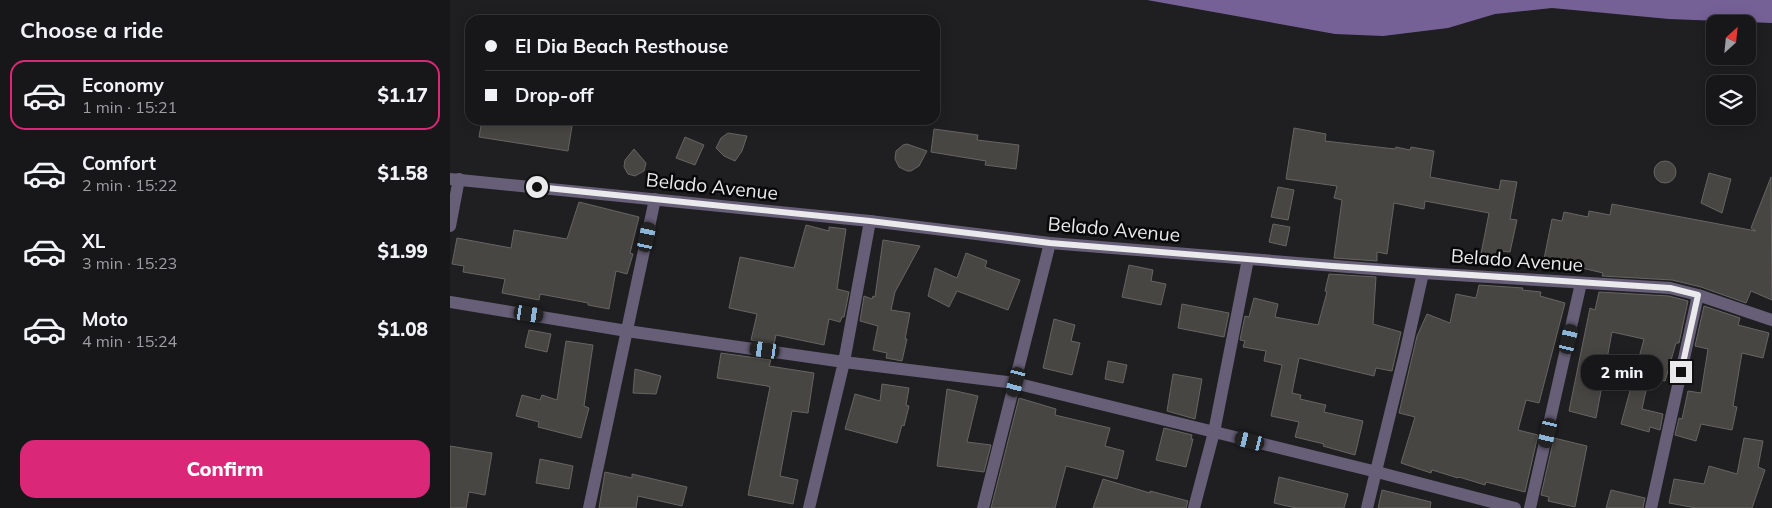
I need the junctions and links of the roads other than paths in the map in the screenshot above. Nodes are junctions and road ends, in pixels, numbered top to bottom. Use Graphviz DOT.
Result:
graph roads {
  1 [pos="454,179"];
  2 [pos="655,199"];
  3 [pos="870,221"];
  4 [pos="450,226"];
  5 [pos="1050,243"];
  6 [pos="1248,259"];
  7 [pos="1423,273"];
  8 [pos="1582,283"];
  9 [pos="1698,295"];
  10 [pos="450,302"];
  11 [pos="1772,320"];
  12 [pos="627,331"];
  13 [pos="844,362"];
  14 [pos="1016,382"];
  15 [pos="1214,432"];
  16 [pos="1376,472"];
  17 [pos="589,508"];
  18 [pos="809,508"];
  19 [pos="983,508"];
  20 [pos="1194,508"];
  21 [pos="1367,508"];
  22 [pos="1515,508"];
  23 [pos="1530,508"];
  24 [pos="1651,508"];
  1 -- 2 [label="street, Belado Avenue"];
  1 -- 4 [label="street"];
  2 -- 3 [label="street, Belado Avenue"];
  2 -- 12 [label="street"];
  3 -- 5 [label="street, Belado Avenue"];
  3 -- 13 [label="street"];
  5 -- 6 [label="street, Belado Avenue"];
  5 -- 14 [label="street"];
  6 -- 7 [label="street, Belado Avenue"];
  6 -- 15 [label="street"];
  7 -- 8 [label="street, Belado Avenue"];
  7 -- 16 [label="street"];
  8 -- 9 [label="street, Belado Avenue"];
  8 -- 23 [label="street"];
  9 -- 11 [label="street, Belado Avenue"];
  9 -- 24 [label="street"];
  10 -- 12 [label="street"];
  12 -- 13 [label="street"];
  12 -- 17 [label="street"];
  13 -- 14 [label="street"];
  13 -- 18 [label="street"];
  14 -- 15 [label="street"];
  14 -- 19 [label="street"];
  15 -- 16 [label="street"];
  15 -- 20 [label="street"];
  16 -- 21 [label="street"];
  16 -- 22 [label="street"];
}
